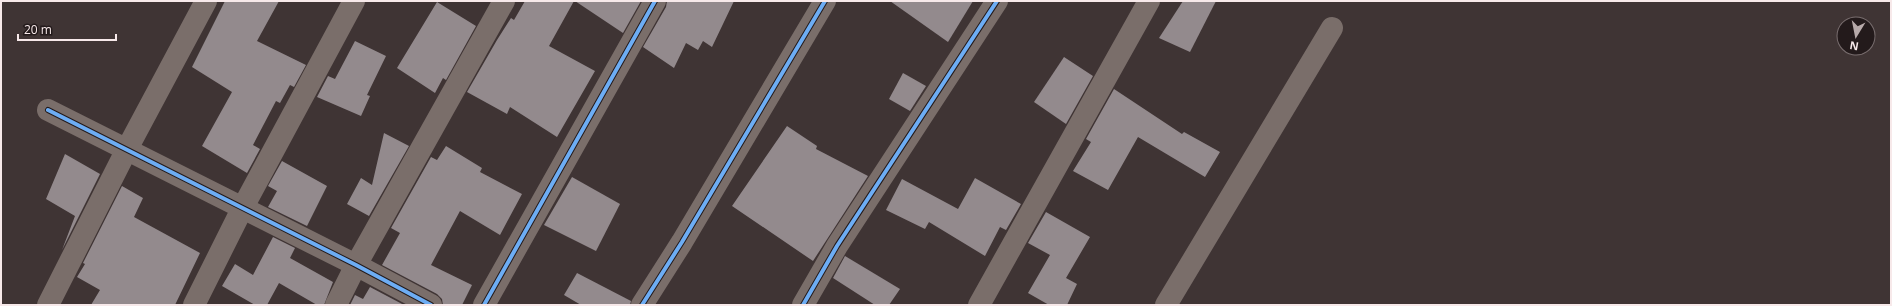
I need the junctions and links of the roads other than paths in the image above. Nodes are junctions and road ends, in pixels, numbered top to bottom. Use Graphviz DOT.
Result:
graph roads {
  1 [pos="206,1"];
  2 [pos="354,1"];
  3 [pos="504,1"];
  4 [pos="656,1"];
  5 [pos="825,1"];
  6 [pos="997,1"];
  7 [pos="1150,1"];
  8 [pos="1332,28"];
  9 [pos="48,110"];
  10 [pos="127,150"];
  11 [pos="242,209"];
  12 [pos="356,265"];
  13 [pos="48,305"];
  14 [pos="194,305"];
  15 [pos="336,305"];
  16 [pos="431,305"];
  17 [pos="484,305"];
  18 [pos="642,305"];
  19 [pos="803,305"];
  20 [pos="979,305"];
  21 [pos="1166,305"];
  1 -- 10 [label="street"];
  2 -- 11 [label="street"];
  3 -- 12 [label="street"];
  4 -- 17 [label="street"];
  5 -- 18 [label="street"];
  6 -- 19 [label="street"];
  7 -- 20 [label="street"];
  8 -- 21 [label="street"];
  9 -- 10 [label="street"];
  10 -- 11 [label="street"];
  10 -- 13 [label="street"];
  11 -- 12 [label="street"];
  11 -- 14 [label="street"];
  12 -- 15 [label="street"];
  12 -- 16 [label="street"];
}
